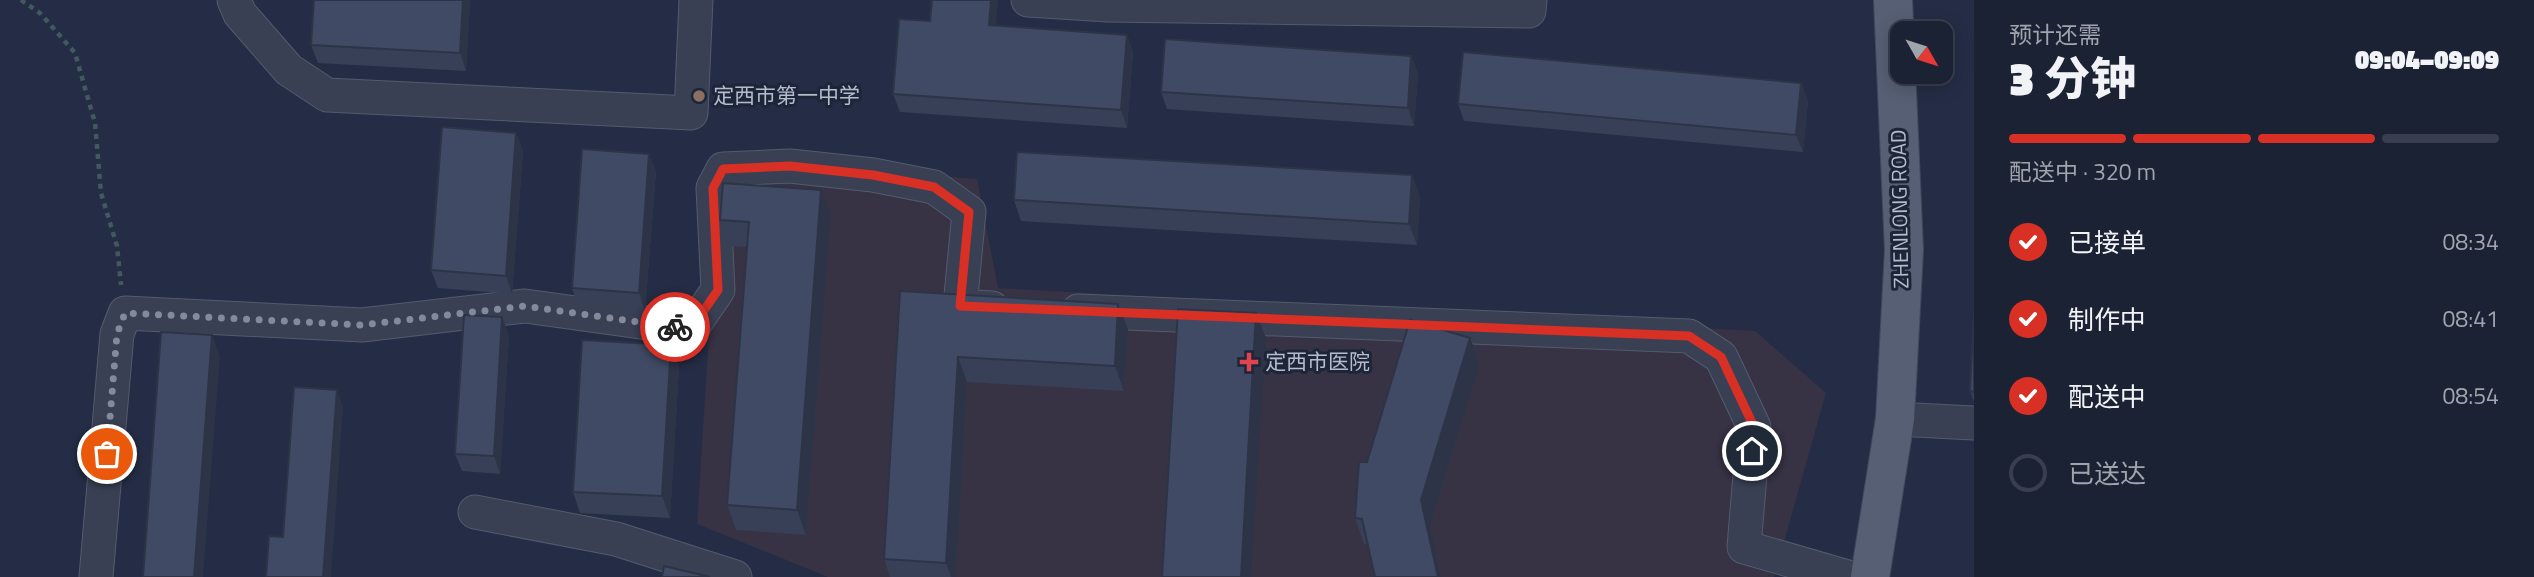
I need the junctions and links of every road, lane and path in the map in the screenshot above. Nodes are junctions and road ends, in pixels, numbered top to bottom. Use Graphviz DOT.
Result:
graph roads {
  1 [pos="21,0"];
  2 [pos="234,0"];
  3 [pos="696,0"];
  4 [pos="1028,0"];
  5 [pos="1530,0"];
  6 [pos="1893,0"];
  7 [pos="125,313"];
  8 [pos="1895,419"];
  9 [pos="1974,423"];
  10 [pos="475,512"];
  11 [pos="96,577"];
  12 [pos="735,577"];
  13 [pos="1848,577"];
  14 [pos="1870,577"];
  1 -- 7 [label="path"];
  2 -- 3 [label="street"];
  4 -- 5 [label="street"];
  6 -- 8 [label="main road, ZHENLONG ROAD"];
  7 -- 11 [label="street"];
  7 -- 13 [label="street"];
  8 -- 9 [label="street"];
  8 -- 13 [label="main road, ZHENLONG ROAD"];
  8 -- 14 [label="main road, ZHENLONG ROAD"];
  10 -- 12 [label="street"];
}
